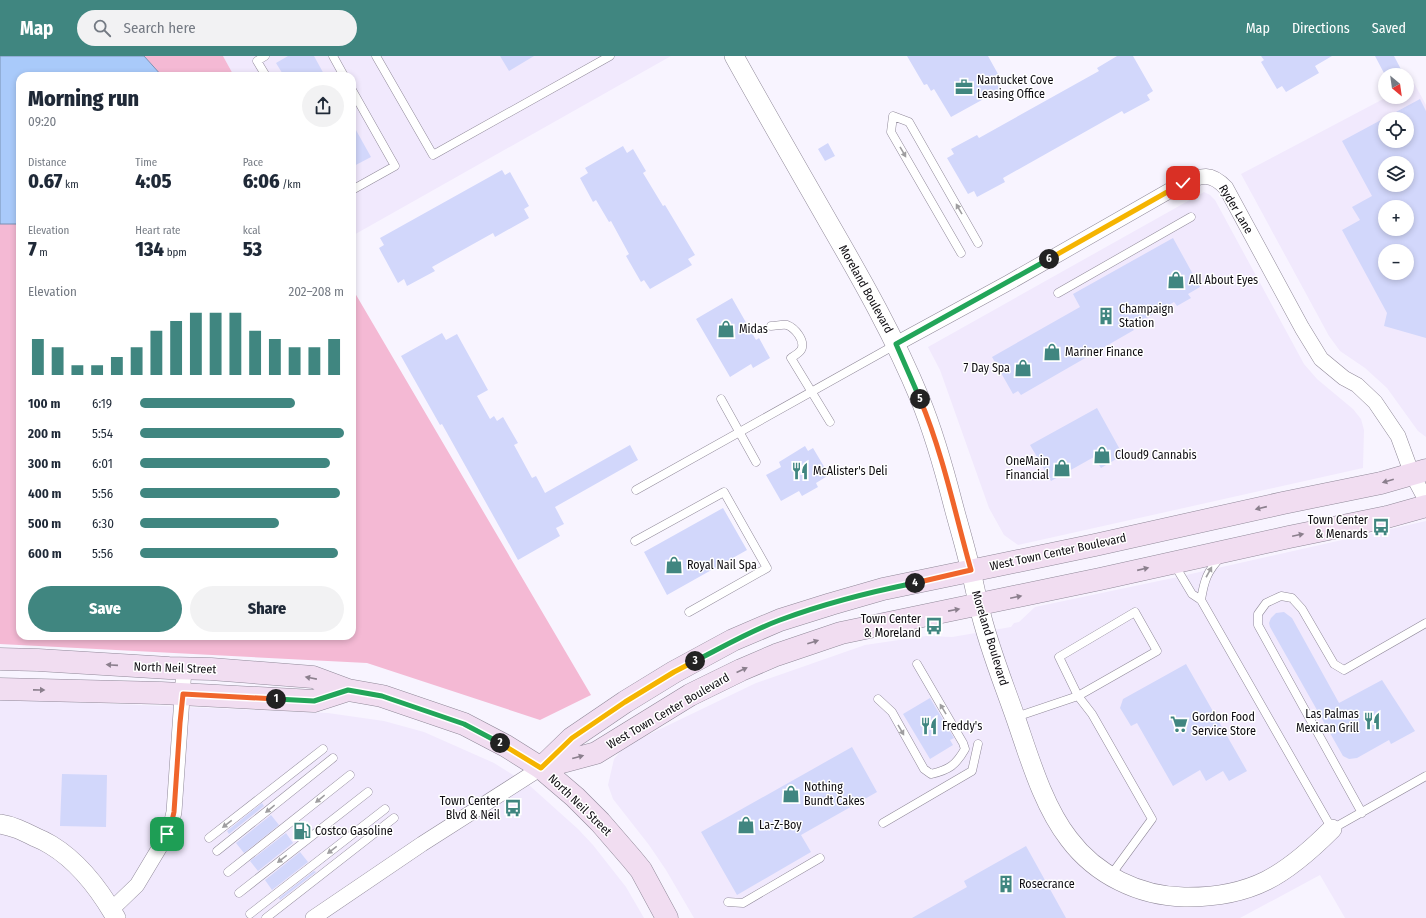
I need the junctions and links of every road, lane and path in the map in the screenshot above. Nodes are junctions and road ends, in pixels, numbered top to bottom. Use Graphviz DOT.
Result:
graph roads {
  1 [pos="265,56"];
  2 [pos="333,56"];
  3 [pos="376,56"];
  4 [pos="610,56"];
  5 [pos="734,56"];
  6 [pos="596,59"];
  7 [pos="264,72"];
  8 [pos="342,72"];
  9 [pos="356,97"];
  10 [pos="356,188"];
  11 [pos="1191,217"];
  12 [pos="978,243"];
  13 [pos="961,253"];
  14 [pos="1058,293"];
  15 [pos="771,326"];
  16 [pos="896,344"];
  17 [pos="812,391"];
  18 [pos="721,399"];
  19 [pos="830,422"];
  20 [pos="740,432"];
  21 [pos="756,462"];
  22 [pos="1419,472"];
  23 [pos="636,490"];
  24 [pos="1426,500"];
  25 [pos="1426,506"];
  26 [pos="635,541"];
  27 [pos="1228,551"];
  28 [pos="1174,563"];
  29 [pos="971,570"];
  30 [pos="1201,600"];
  31 [pos="978,605"];
  32 [pos="689,612"];
  33 [pos="1426,623"];
  34 [pos="0,659"];
  35 [pos="917,664"];
  36 [pos="184,669"];
  37 [pos="0,689"];
  38 [pos="348,690"];
  39 [pos="183,694"];
  40 [pos="1078,696"];
  41 [pos="878,699"];
  42 [pos="1016,718"];
  43 [pos="978,744"];
  44 [pos="323,748"];
  45 [pos="333,758"];
  46 [pos="541,768"];
  47 [pos="350,775"];
  48 [pos="1426,776"];
  49 [pos="368,792"];
  50 [pos="386,809"];
  51 [pos="1362,813"];
  52 [pos="394,818"];
  53 [pos="883,822"];
  54 [pos="0,824"];
  55 [pos="1332,829"];
  56 [pos="210,838"];
  57 [pos="217,852"];
  58 [pos="820,858"];
  59 [pos="228,872"];
  60 [pos="1110,875"];
  61 [pos="239,893"];
  62 [pos="728,902"];
  63 [pos="114,914"];
  64 [pos="250,914"];
  65 [pos="266,918"];
  66 [pos="313,918"];
  67 [pos="667,918"];
  1 -- 7 [label="lane"];
  2 -- 8 [label="lane"];
  3 -- 6 [label="lane"];
  4 -- 6 [label="lane"];
  5 -- 16 [label="street, Moreland Boulevard"];
  9 -- 10 [label="lane"];
  11 -- 14 [label="lane"];
  12 -- 13 [label="lane, one-way"];
  15 -- 17 [label="lane"];
  16 -- 17 [label="lane"];
  16 -- 22 [label="street, Ryder Lane"];
  16 -- 29 [label="street, Moreland Boulevard"];
  17 -- 19 [label="lane"];
  17 -- 20 [label="lane"];
  18 -- 20 [label="lane"];
  20 -- 21 [label="lane"];
  20 -- 23 [label="lane"];
  22 -- 24 [label="street, Ryder Lane"];
  22 -- 29 [label="main road, West Town Center Boulevard, one-way"];
  27 -- 25 [label="main road, West Town Center Boulevard, one-way"];
  26 -- 32 [label="lane"];
  27 -- 28 [label="main road, West Town Center Boulevard"];
  30 -- 27 [label="lane, one-way"];
  28 -- 30 [label="lane"];
  31 -- 28 [label="main road, West Town Center Boulevard, one-way"];
  29 -- 31 [label="street, Moreland Boulevard"];
  29 -- 46 [label="main road, West Town Center Boulevard"];
  30 -- 55 [label="lane"];
  31 -- 42 [label="street, Moreland Boulevard"];
  46 -- 31 [label="main road, West Town Center Boulevard, one-way"];
  33 -- 51 [label="lane"];
  36 -- 34 [label="main road, North Neil Street, one-way"];
  41 -- 35 [label="lane, one-way"];
  38 -- 36 [label="main road, North Neil Street, one-way"];
  36 -- 39 [label="street"];
  37 -- 39 [label="main road, North Neil Street, one-way"];
  38 -- 39 [label="main road, North Neil Street"];
  38 -- 46 [label="main road, North Neil Street"];
  39 -- 63 [label="street"];
  40 -- 40 [label="lane"];
  40 -- 42 [label="lane"];
  40 -- 60 [label="lane"];
  42 -- 60 [label="street, Moreland Boulevard"];
  43 -- 53 [label="lane"];
  44 -- 56 [label="lane, one-way"];
  45 -- 57 [label="lane, one-way"];
  46 -- 66 [label="street, West Town Center Boulevard"];
  46 -- 67 [label="main road, North Neil Street"];
  47 -- 59 [label="lane, one-way"];
  48 -- 51 [label="lane"];
  49 -- 61 [label="lane, one-way"];
  50 -- 64 [label="lane, one-way"];
  51 -- 55 [label="lane"];
  52 -- 65 [label="lane"];
  54 -- 63 [label="street"];
  55 -- 60 [label="street, Moreland Boulevard"];
  58 -- 62 [label="lane"];
}
